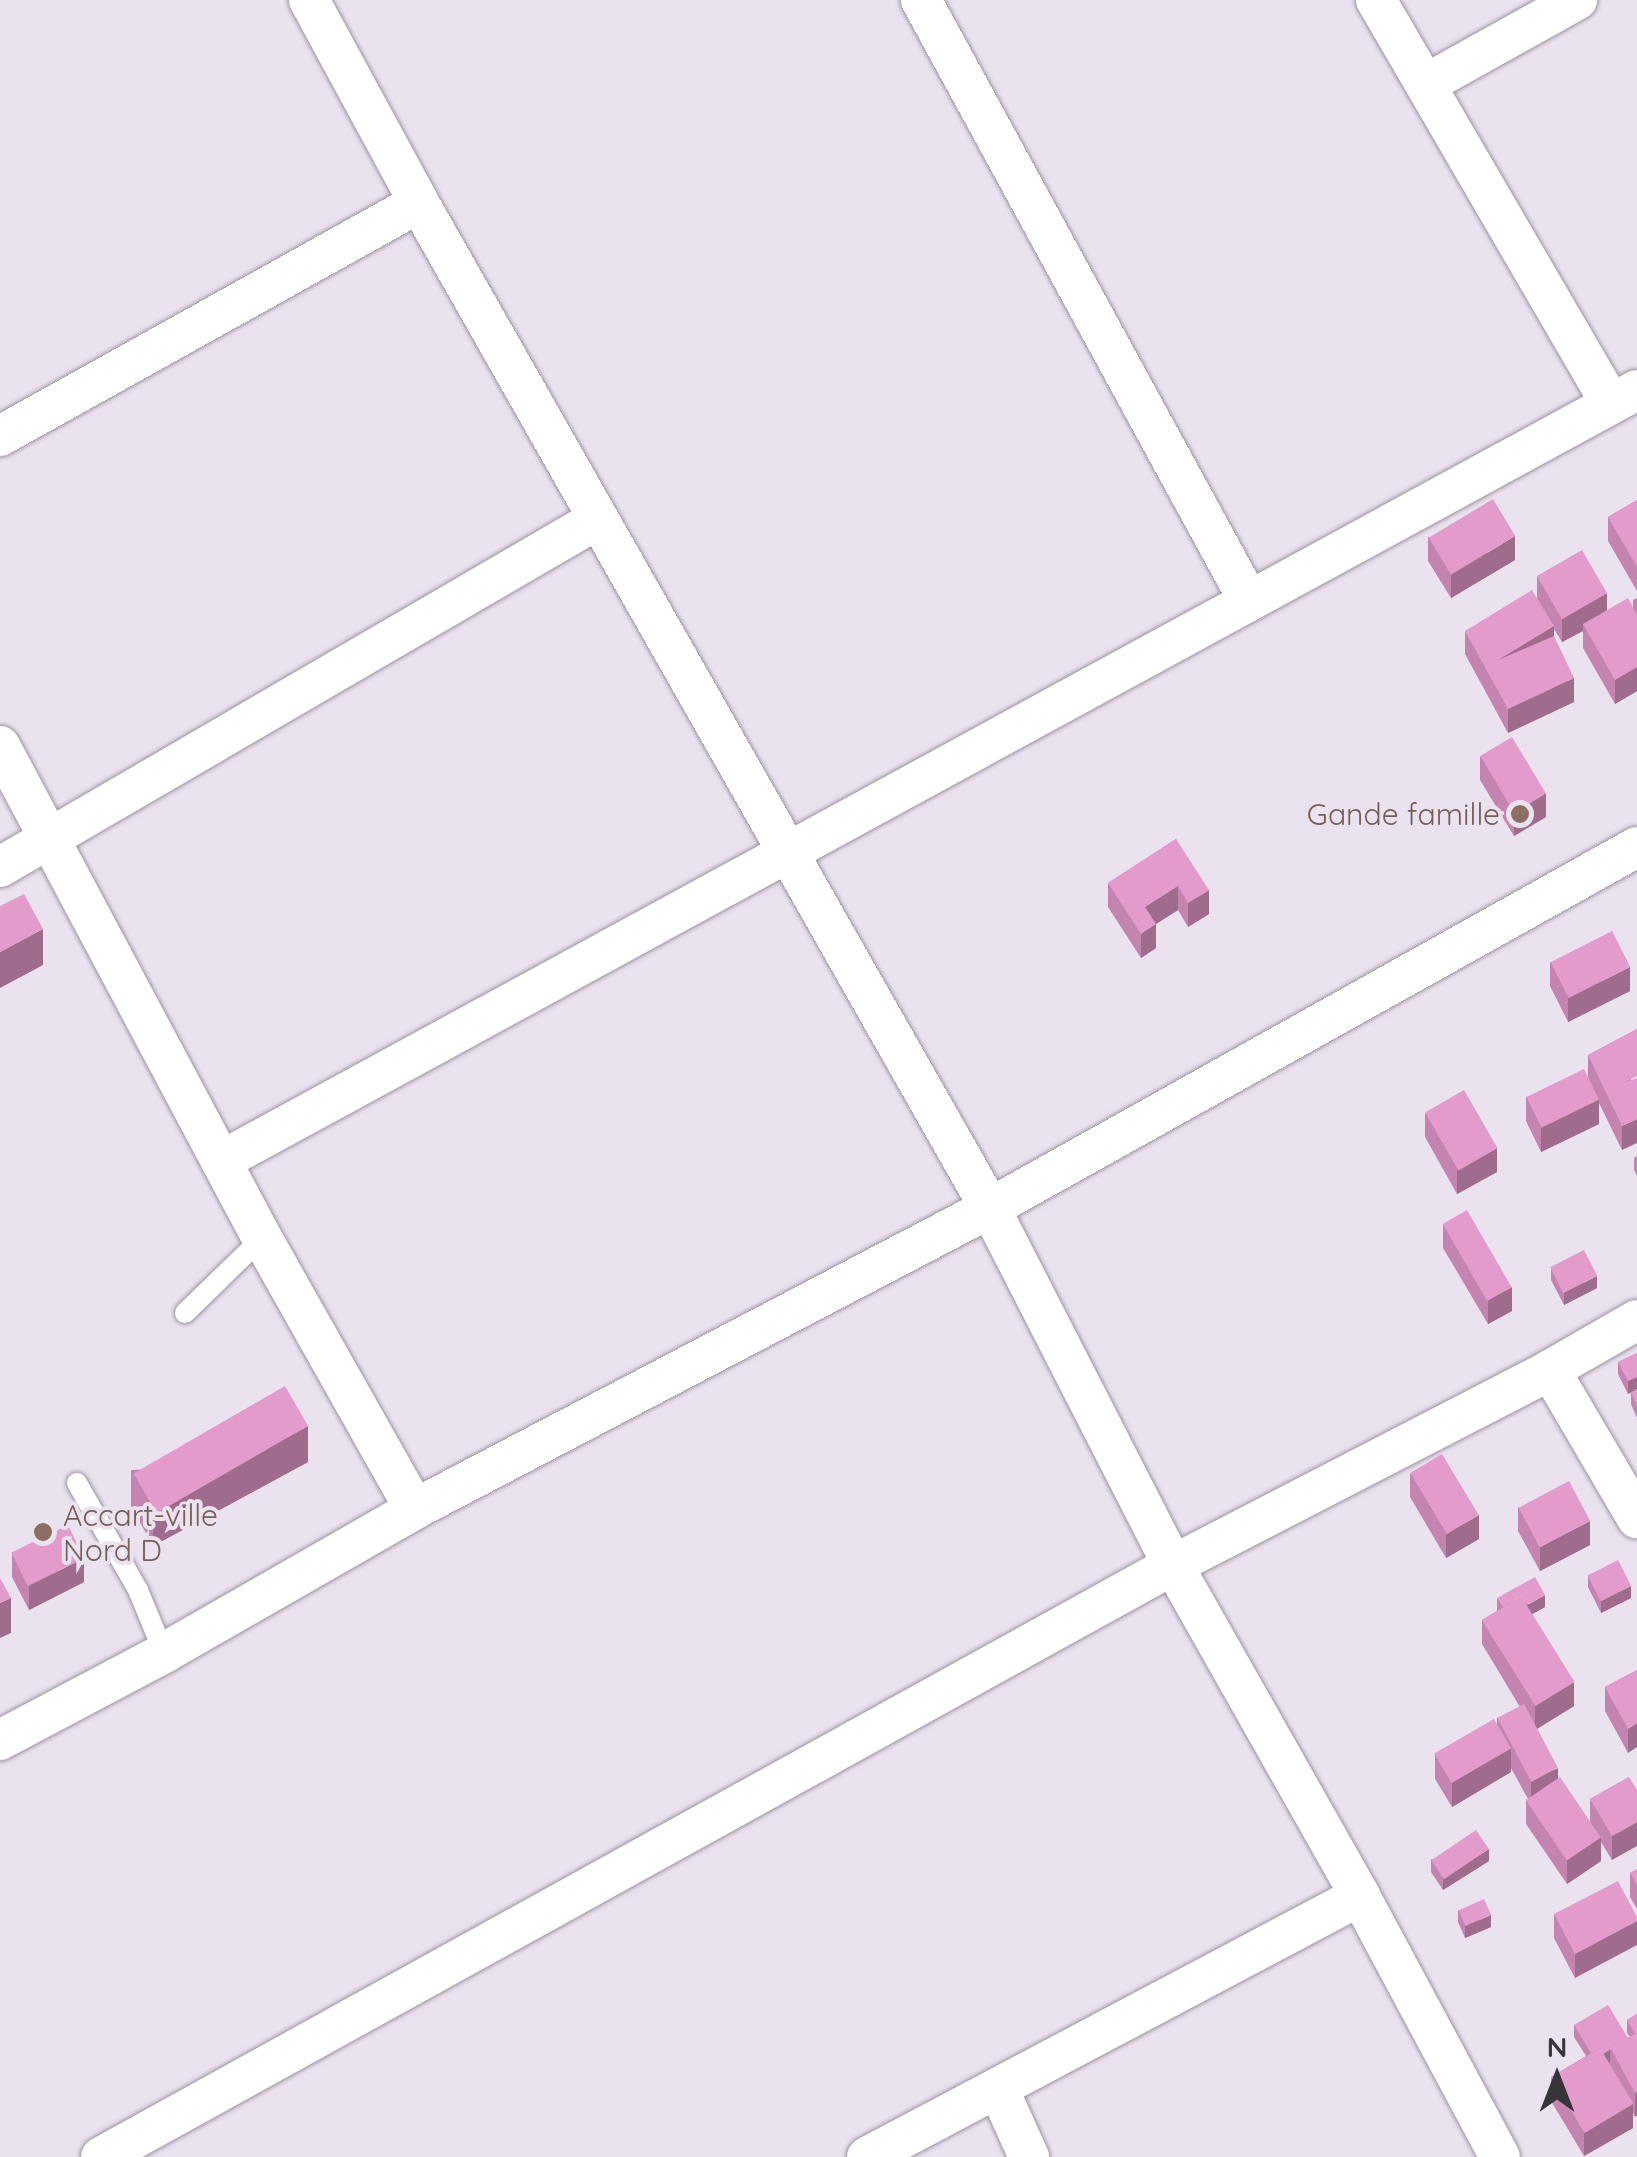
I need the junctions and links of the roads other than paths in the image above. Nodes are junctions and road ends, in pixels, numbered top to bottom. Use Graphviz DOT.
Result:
graph roads {
  1 [pos="309,0"];
  2 [pos="920,0"];
  3 [pos="1376,0"];
  4 [pos="1577,0"];
  5 [pos="1426,84"];
  6 [pos="419,202"];
  7 [pos="1624,397"];
  8 [pos="0,436"];
  9 [pos="598,519"];
  10 [pos="1249,601"];
  11 [pos="0,746"];
  12 [pos="48,840"];
  13 [pos="1637,848"];
  14 [pos="786,853"];
  15 [pos="0,867"];
  16 [pos="221,1161"];
  17 [pos="990,1208"];
  18 [pos="262,1238"];
  19 [pos="185,1313"];
  20 [pos="1637,1320"];
  21 [pos="1550,1370"];
  22 [pos="77,1483"];
  23 [pos="415,1509"];
  24 [pos="1637,1518"];
  25 [pos="1173,1565"];
  26 [pos="164,1653"];
  27 [pos="0,1740"];
  28 [pos="1360,1896"];
  29 [pos="998,2088"];
  30 [pos="101,2157"];
  31 [pos="867,2157"];
  32 [pos="1029,2157"];
  33 [pos="1500,2157"];
  1 -- 6 [label="street"];
  2 -- 10 [label="street"];
  3 -- 5 [label="street"];
  4 -- 5 [label="street"];
  5 -- 7 [label="street"];
  6 -- 8 [label="street"];
  6 -- 9 [label="street"];
  7 -- 10 [label="street"];
  9 -- 12 [label="street"];
  9 -- 14 [label="street"];
  10 -- 14 [label="street"];
  11 -- 12 [label="street"];
  12 -- 15 [label="street"];
  12 -- 16 [label="street"];
  13 -- 17 [label="street"];
  14 -- 16 [label="street"];
  14 -- 17 [label="street"];
  16 -- 18 [label="street"];
  17 -- 23 [label="street"];
  17 -- 25 [label="street"];
  18 -- 19 [label="lane"];
  18 -- 23 [label="street"];
  20 -- 21 [label="street"];
  21 -- 24 [label="street"];
  21 -- 25 [label="street"];
  22 -- 26 [label="lane"];
  23 -- 26 [label="street"];
  25 -- 28 [label="street"];
  25 -- 30 [label="street"];
  26 -- 27 [label="street"];
  28 -- 29 [label="street"];
  28 -- 33 [label="street"];
  29 -- 31 [label="street"];
  29 -- 32 [label="street"];
}
